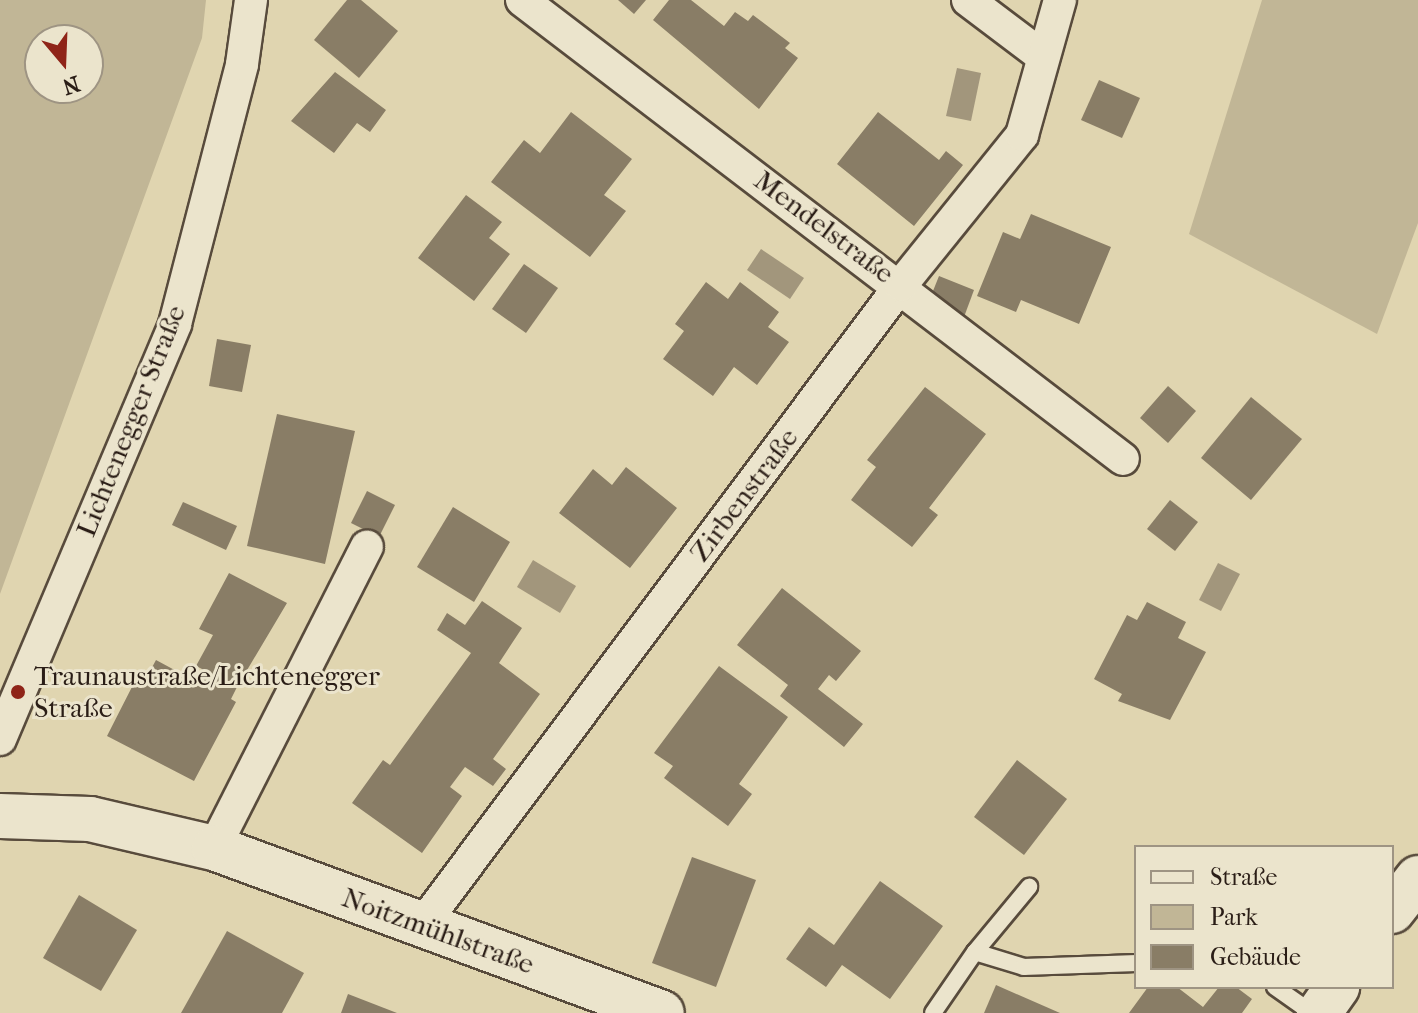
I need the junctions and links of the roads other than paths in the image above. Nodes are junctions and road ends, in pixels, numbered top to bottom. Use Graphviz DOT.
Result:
graph roads {
  1 [pos="251,0"];
  2 [pos="522,0"];
  3 [pos="968,0"];
  4 [pos="1060,0"];
  5 [pos="1042,56"];
  6 [pos="901,285"];
  7 [pos="1123,459"];
  8 [pos="367,547"];
  9 [pos="0,739"];
  10 [pos="0,816"];
  11 [pos="214,848"];
  12 [pos="1418,878"];
  13 [pos="1029,887"];
  14 [pos="1394,908"];
  15 [pos="422,925"];
  16 [pos="975,952"];
  17 [pos="1134,963"];
  18 [pos="1278,989"];
  19 [pos="1336,989"];
  20 [pos="662,1013"];
  21 [pos="933,1013"];
  22 [pos="1312,1013"];
  23 [pos="1319,1013"];
  1 -- 9 [label="street, Lichtenegger Straße"];
  2 -- 6 [label="street, Mendelstraße"];
  3 -- 5 [label="street"];
  4 -- 5 [label="street, Zirbenstraße"];
  5 -- 6 [label="street, Zirbenstraße"];
  6 -- 7 [label="street, Mendelstraße"];
  6 -- 15 [label="street, Zirbenstraße"];
  8 -- 11 [label="street"];
  10 -- 11 [label="street, Noitzmühlstraße"];
  11 -- 15 [label="street, Noitzmühlstraße"];
  12 -- 14 [label="street"];
  13 -- 16 [label="lane"];
  15 -- 20 [label="street, Noitzmühlstraße"];
  16 -- 17 [label="lane"];
  16 -- 21 [label="lane"];
  18 -- 22 [label="lane"];
  19 -- 23 [label="street"];
}
